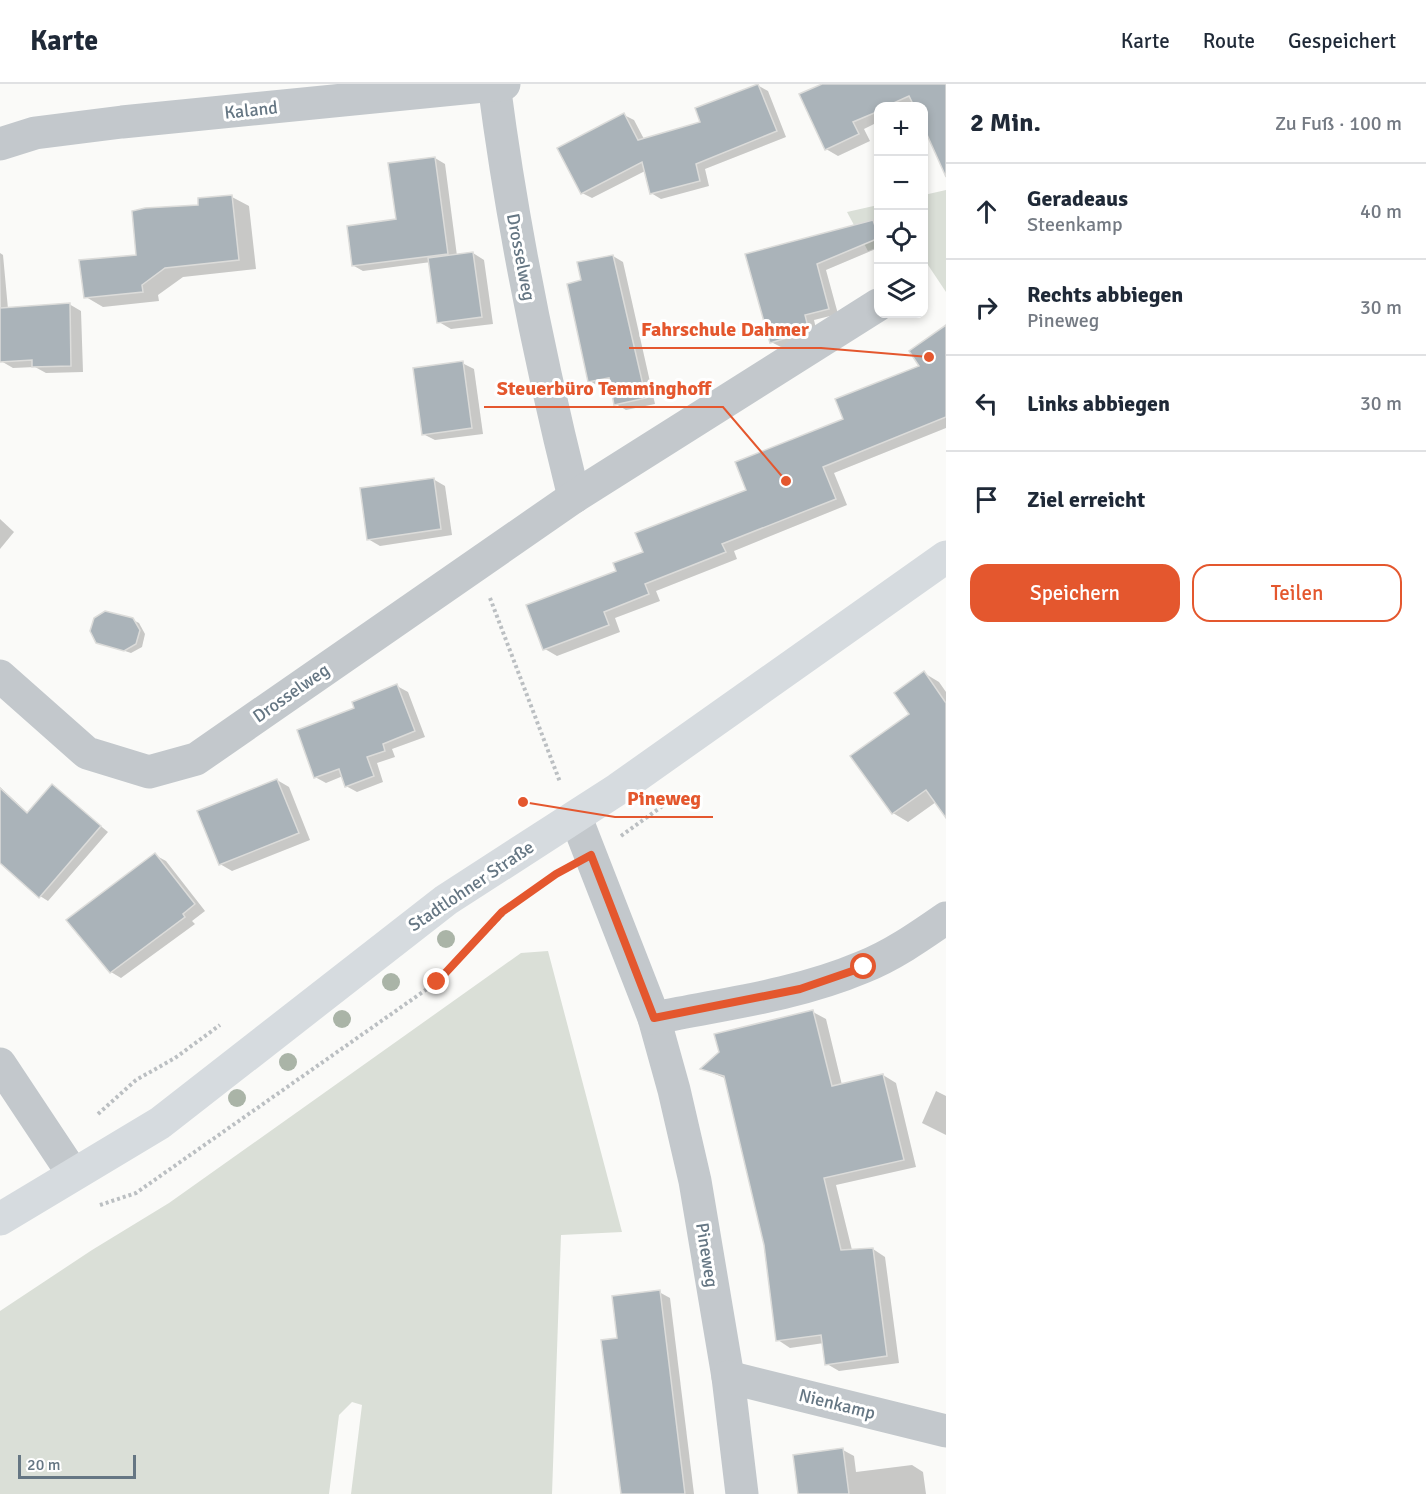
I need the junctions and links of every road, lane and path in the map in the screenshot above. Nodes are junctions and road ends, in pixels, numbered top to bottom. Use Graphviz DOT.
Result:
graph roads {
  1 [pos="497,85"];
  2 [pos="0,144"];
  3 [pos="874,308"];
  4 [pos="574,497"];
  5 [pos="946,557"];
  6 [pos="477,564"];
  7 [pos="0,676"];
  8 [pos="576,818"];
  9 [pos="520,899"];
  10 [pos="946,918"];
  11 [pos="654,1018"];
  12 [pos="0,1064"];
  13 [pos="73,1174"];
  14 [pos="89,1206"];
  15 [pos="0,1219"];
  16 [pos="728,1377"];
  17 [pos="946,1431"];
  18 [pos="742,1494"];
  1 -- 2 [label="street, Kaland"];
  1 -- 4 [label="street, Drosselweg"];
  3 -- 4 [label="street, Drosselweg"];
  4 -- 6 [label="street, Drosselweg"];
  5 -- 8 [label="main road, Stadtlohner Straße"];
  6 -- 7 [label="street, Drosselweg"];
  6 -- 8 [label="path"];
  8 -- 11 [label="street, Pineweg"];
  8 -- 13 [label="main road, Stadtlohner Straße"];
  9 -- 14 [label="path"];
  10 -- 11 [label="street"];
  11 -- 16 [label="street, Pineweg"];
  12 -- 13 [label="street"];
  13 -- 15 [label="main road, Stadtlohner Straße"];
  16 -- 17 [label="street, Nienkamp"];
  16 -- 18 [label="street, Pineweg"];
}
